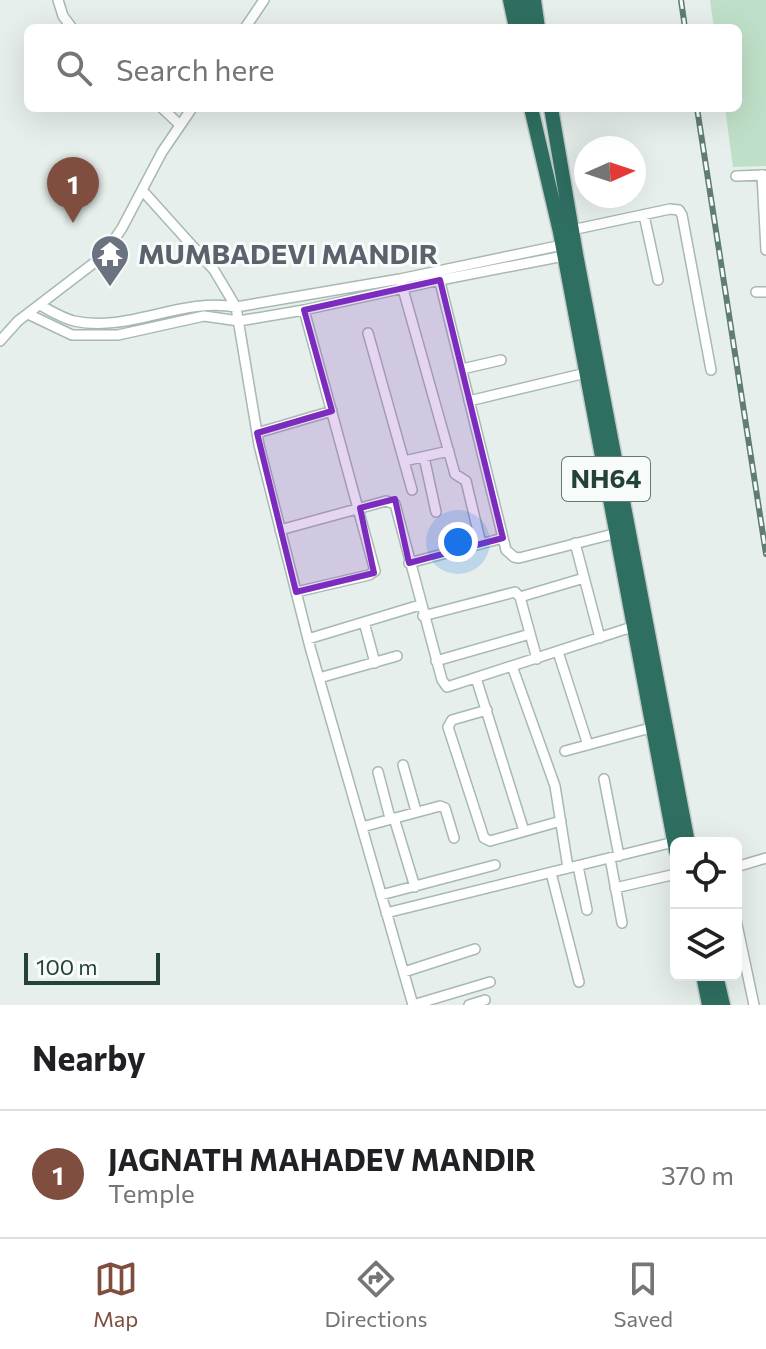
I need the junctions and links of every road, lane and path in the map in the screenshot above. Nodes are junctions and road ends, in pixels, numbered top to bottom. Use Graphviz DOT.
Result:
graph roads {
  1 [pos="58,0"];
  2 [pos="264,0"];
  3 [pos="510,0"];
  4 [pos="522,0"];
  5 [pos="534,0"];
  6 [pos="69,24"];
  7 [pos="248,24"];
  8 [pos="515,24"];
  9 [pos="526,24"];
  10 [pos="537,24"];
  11 [pos="166,112"];
  12 [pos="189,112"];
  13 [pos="532,112"];
  14 [pos="541,112"];
  15 [pos="552,112"];
  16 [pos="180,125"];
  17 [pos="560,161"];
  18 [pos="764,175"];
  19 [pos="736,176"];
  20 [pos="142,190"];
  21 [pos="644,215"];
  22 [pos="568,243"];
  23 [pos="766,250"];
  24 [pos="439,276"];
  25 [pos="658,280"];
  26 [pos="402,284"];
  27 [pos="40,305"];
  28 [pos="236,307"];
  29 [pos="304,310"];
  30 [pos="28,314"];
  31 [pos="239,321"];
  32 [pos="368,333"];
  33 [pos="0,341"];
  34 [pos="501,360"];
  35 [pos="462,369"];
  36 [pos="711,370"];
  37 [pos="586,373"];
  38 [pos="469,401"];
  39 [pos="332,411"];
  40 [pos="257,433"];
  41 [pos="449,451"];
  42 [pos="424,457"];
  43 [pos="404,461"];
  44 [pos="412,490"];
  45 [pos="360,508"];
  46 [pos="436,512"];
  47 [pos="280,530"];
  48 [pos="617,533"];
  49 [pos="503,538"];
  50 [pos="575,543"];
  51 [pos="481,544"];
  52 [pos="409,563"];
  53 [pos="584,578"];
  54 [pos="296,592"];
  55 [pos="520,597"];
  56 [pos="420,605"];
  57 [pos="423,616"];
  58 [pos="364,622"];
  59 [pos="640,624"];
  60 [pos="530,634"];
  61 [pos="600,638"];
  62 [pos="308,639"];
  63 [pos="558,652"];
  64 [pos="397,656"];
  65 [pos="537,659"];
  66 [pos="436,661"];
  67 [pos="375,663"];
  68 [pos="512,666"];
  69 [pos="319,678"];
  70 [pos="476,678"];
  71 [pos="487,710"];
  72 [pos="654,727"];
  73 [pos="588,745"];
  74 [pos="565,751"];
  75 [pos="403,765"];
  76 [pos="378,772"];
  77 [pos="604,779"];
  78 [pos="416,811"];
  79 [pos="392,818"];
  80 [pos="561,821"];
  81 [pos="362,827"];
  82 [pos="524,831"];
  83 [pos="679,837"];
  84 [pos="680,837"];
  85 [pos="454,838"];
  86 [pos="670,846"];
  87 [pos="614,857"];
  88 [pos="766,858"];
  89 [pos="495,865"];
  90 [pos="742,865"];
  91 [pos="573,867"];
  92 [pos="551,873"];
  93 [pos="670,875"];
  94 [pos="415,887"];
  95 [pos="615,888"];
  96 [pos="381,895"];
  97 [pos="587,910"];
  98 [pos="386,913"];
  99 [pos="622,923"];
  100 [pos="742,948"];
  101 [pos="475,949"];
  102 [pos="404,972"];
  103 [pos="706,981"];
  104 [pos="716,981"];
  105 [pos="490,982"];
  106 [pos="579,982"];
  107 [pos="485,1000"];
  108 [pos="716,1004"];
  109 [pos="413,1005"];
  110 [pos="469,1005"];
  111 [pos="754,1005"];
  1 -- 6 [label="street"];
  2 -- 7 [label="street"];
  3 -- 8 [label="highway"];
  4 -- 9 [label="highway"];
  5 -- 10 [label="highway"];
  11 -- 16 [label="street"];
  12 -- 16 [label="street"];
  13 -- 22 [label="highway, NH64"];
  14 -- 17 [label="highway"];
  15 -- 17 [label="highway, NH64"];
  16 -- 20 [label="street"];
  17 -- 22 [label="highway, NH64"];
  18 -- 19 [label="street"];
  18 -- 23 [label="street"];
  20 -- 27 [label="street"];
  20 -- 28 [label="street"];
  21 -- 22 [label="street"];
  21 -- 25 [label="street"];
  21 -- 36 [label="street"];
  22 -- 24 [label="street"];
  22 -- 37 [label="highway, NH64"];
  22 -- 59 [label="highway, NH64"];
  24 -- 26 [label="street"];
  24 -- 35 [label="street"];
  26 -- 28 [label="street"];
  26 -- 29 [label="street"];
  26 -- 41 [label="street"];
  27 -- 28 [label="street"];
  27 -- 30 [label="street"];
  28 -- 31 [label="street"];
  29 -- 31 [label="street"];
  29 -- 39 [label="street"];
  30 -- 31 [label="street"];
  30 -- 33 [label="street"];
  31 -- 40 [label="street"];
  32 -- 43 [label="street"];
  34 -- 35 [label="street"];
  35 -- 38 [label="street"];
  37 -- 38 [label="street"];
  37 -- 48 [label="highway, NH64"];
  38 -- 49 [label="street"];
  39 -- 40 [label="street"];
  39 -- 45 [label="street"];
  40 -- 47 [label="street"];
  41 -- 42 [label="street"];
  41 -- 51 [label="street"];
  42 -- 43 [label="street"];
  42 -- 46 [label="street"];
  43 -- 44 [label="street"];
  45 -- 47 [label="street"];
  45 -- 52 [label="street"];
  45 -- 54 [label="street"];
  47 -- 54 [label="street"];
  48 -- 50 [label="street"];
  48 -- 59 [label="highway, NH64"];
  49 -- 50 [label="street"];
  49 -- 51 [label="street"];
  50 -- 53 [label="street"];
  51 -- 52 [label="street"];
  52 -- 56 [label="street"];
  53 -- 55 [label="street"];
  53 -- 61 [label="street"];
  54 -- 62 [label="street"];
  55 -- 57 [label="street"];
  55 -- 60 [label="street"];
  56 -- 57 [label="street"];
  56 -- 58 [label="street"];
  57 -- 66 [label="street"];
  58 -- 62 [label="street"];
  58 -- 67 [label="street"];
  59 -- 61 [label="street"];
  59 -- 72 [label="highway, NH64"];
  59 -- 84 [label="highway, NH64"];
  60 -- 65 [label="street"];
  60 -- 66 [label="street"];
  61 -- 63 [label="street"];
  62 -- 69 [label="street"];
  63 -- 65 [label="street"];
  63 -- 73 [label="street"];
  64 -- 67 [label="street"];
  65 -- 68 [label="street"];
  66 -- 70 [label="street"];
  67 -- 69 [label="street"];
  68 -- 70 [label="street"];
  68 -- 80 [label="street"];
  69 -- 81 [label="street"];
  70 -- 71 [label="street"];
  71 -- 82 [label="street"];
  71 -- 82 [label="street"];
  72 -- 73 [label="street"];
  72 -- 83 [label="highway, NH64"];
  73 -- 74 [label="street"];
  75 -- 78 [label="street"];
  76 -- 79 [label="street"];
  77 -- 87 [label="street"];
  78 -- 79 [label="street"];
  78 -- 85 [label="street"];
  79 -- 81 [label="street"];
  79 -- 94 [label="street"];
  80 -- 82 [label="street"];
  80 -- 91 [label="street"];
  81 -- 96 [label="street"];
  86 -- 87 [label="street"];
  87 -- 91 [label="street"];
  87 -- 95 [label="street"];
  88 -- 90 [label="street"];
  89 -- 94 [label="street"];
  91 -- 92 [label="street"];
  91 -- 97 [label="street"];
  92 -- 98 [label="street"];
  92 -- 106 [label="street"];
  93 -- 95 [label="street"];
  94 -- 96 [label="street"];
  95 -- 99 [label="street"];
  96 -- 98 [label="street"];
  98 -- 102 [label="street"];
  100 -- 111 [label="street"];
  101 -- 102 [label="street"];
  102 -- 109 [label="street"];
  103 -- 108 [label="highway"];
  104 -- 108 [label="highway"];
  105 -- 109 [label="street"];
  107 -- 110 [label="street"];
}
